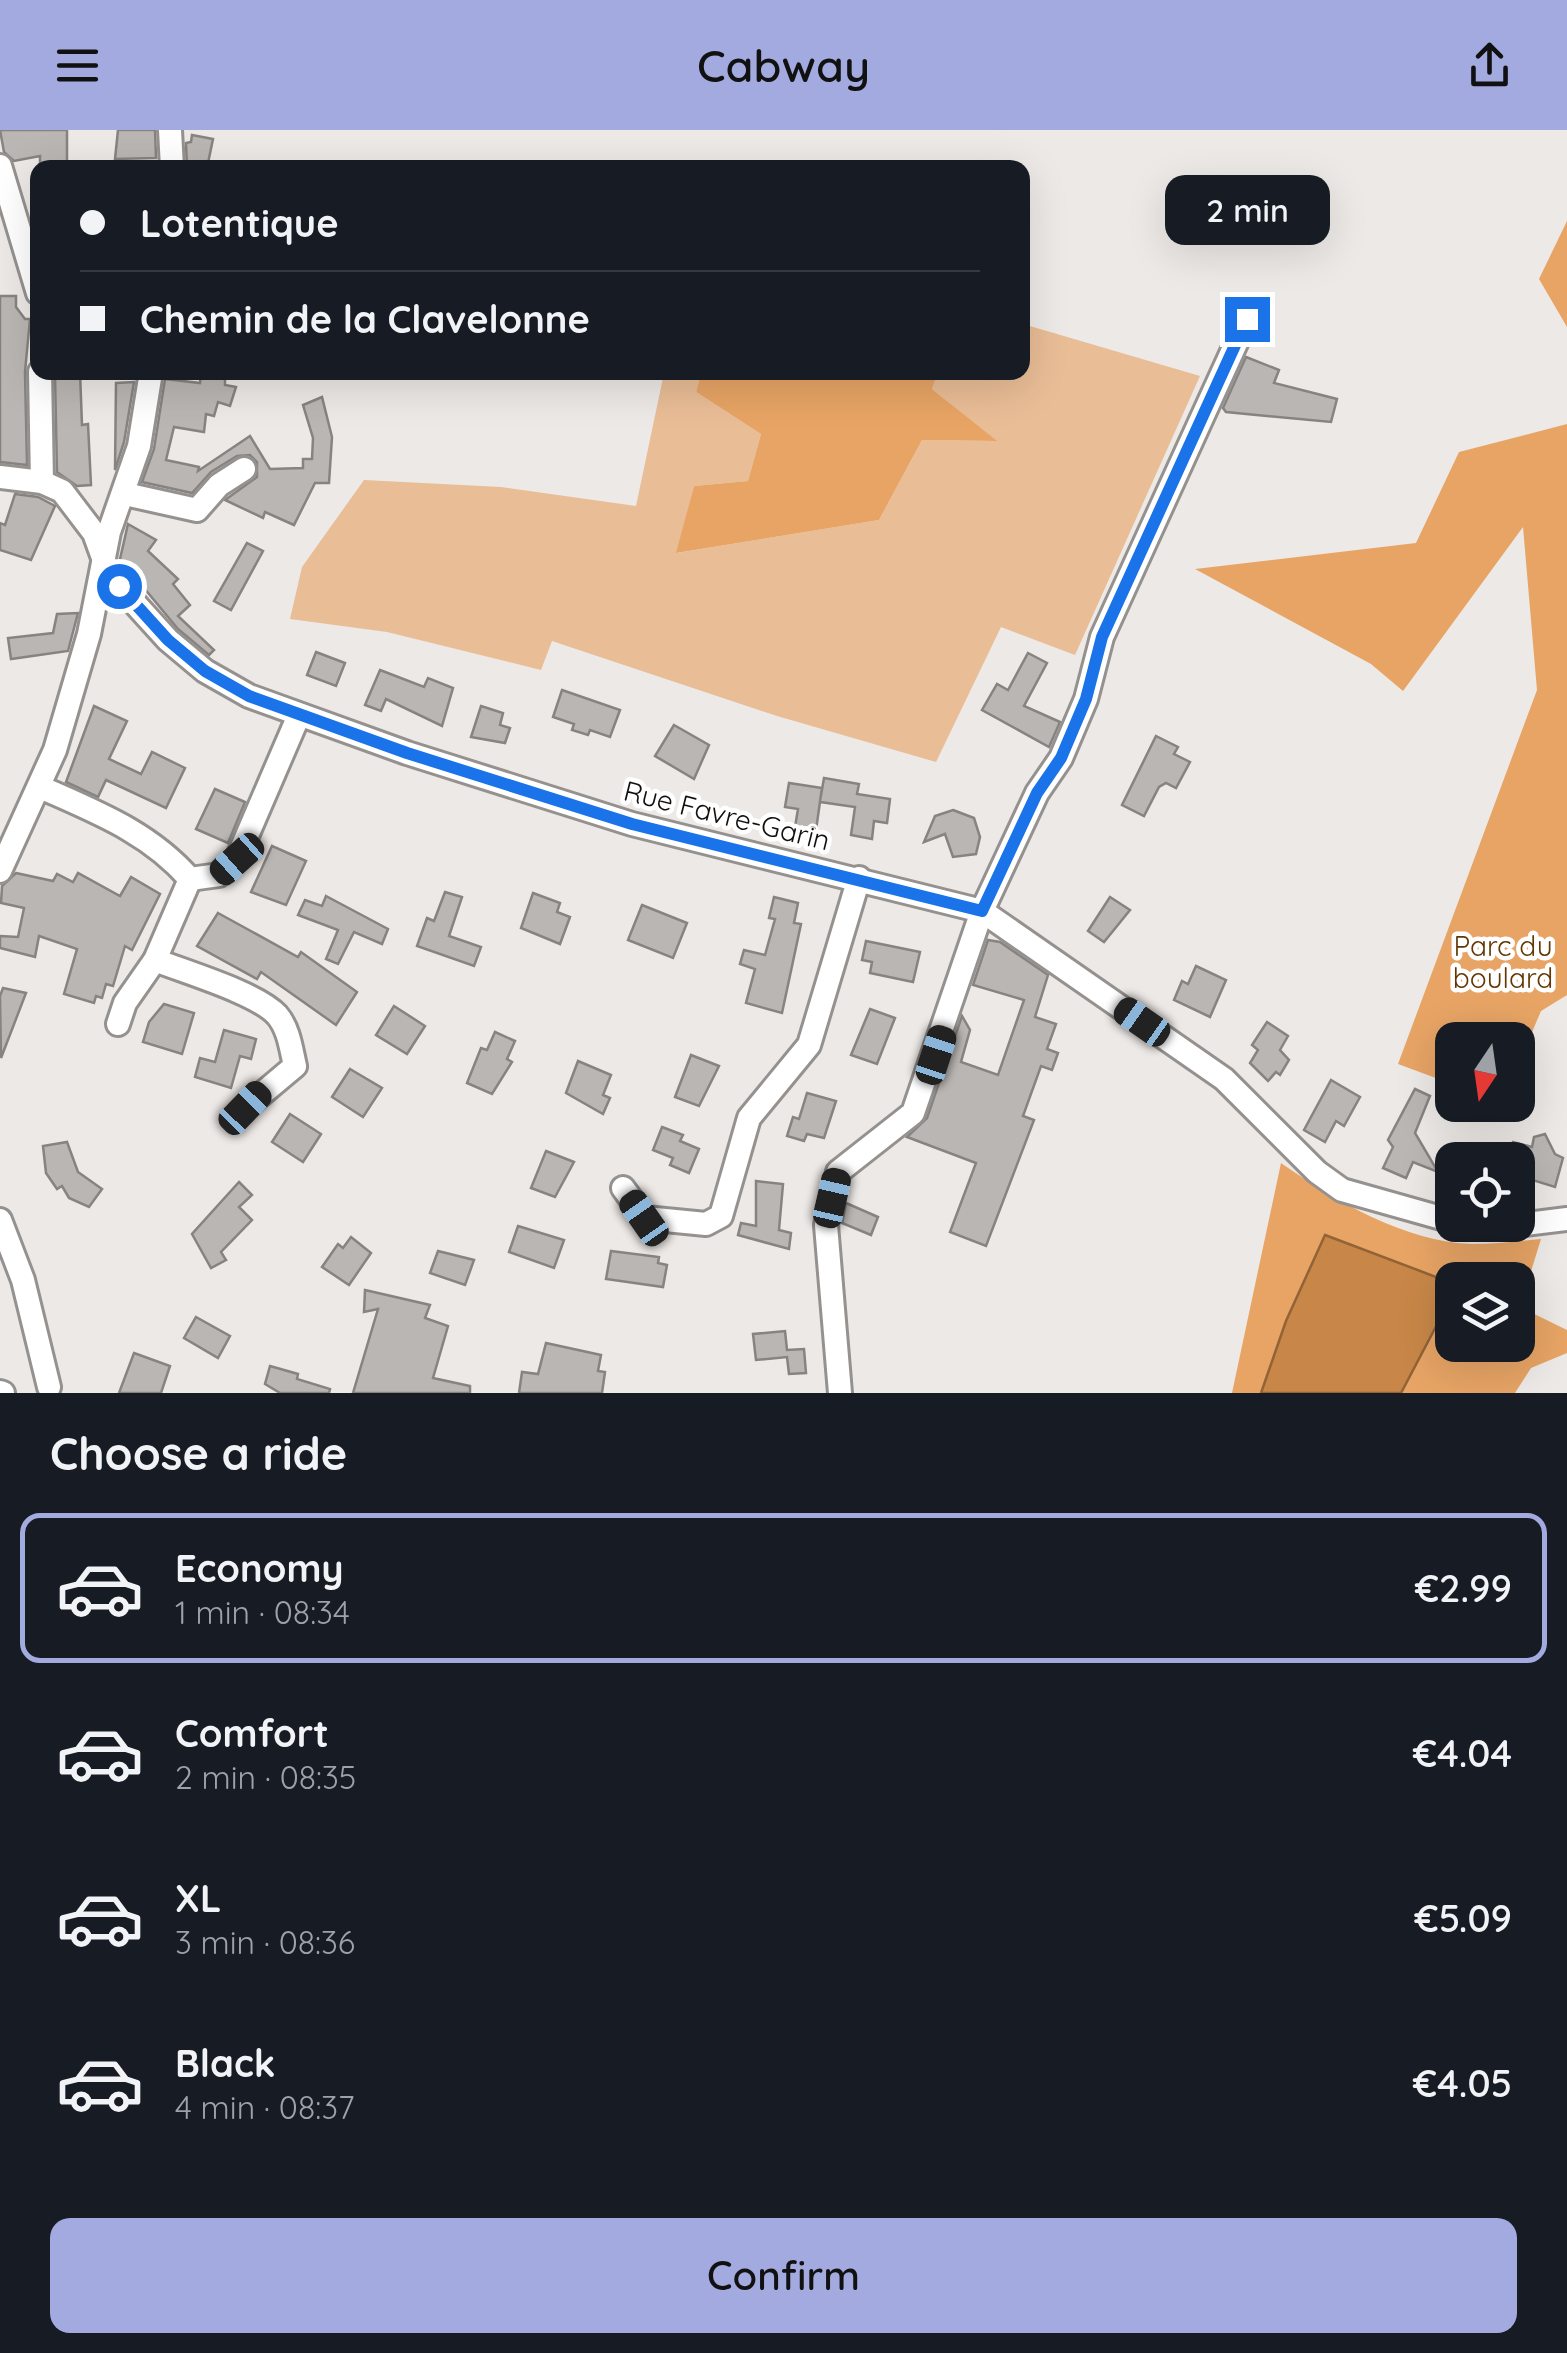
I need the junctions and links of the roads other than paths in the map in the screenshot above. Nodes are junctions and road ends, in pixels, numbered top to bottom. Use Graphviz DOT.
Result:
graph roads {
  1 [pos="170,130"];
  2 [pos="172,160"];
  3 [pos="0,166"];
  4 [pos="30,266"];
  5 [pos="1247,319"];
  6 [pos="40,380"];
  7 [pos="151,380"];
  8 [pos="244,469"];
  9 [pos="0,477"];
  10 [pos="42,482"];
  11 [pos="125,494"];
  12 [pos="106,566"];
  13 [pos="299,714"];
  14 [pos="40,787"];
  15 [pos="0,871"];
  16 [pos="190,878"];
  17 [pos="859,878"];
  18 [pos="982,911"];
  19 [pos="155,960"];
  20 [pos="118,1024"];
  21 [pos="245,1108"];
  22 [pos="624,1188"];
  23 [pos="1435,1216"];
  24 [pos="1567,1219"];
  25 [pos="0,1220"];
  26 [pos="1535,1223"];
  27 [pos="51,1391"];
  28 [pos="840,1393"];
  1 -- 2 [label="street"];
  3 -- 4 [label="street"];
  5 -- 18 [label="street"];
  6 -- 10 [label="street"];
  7 -- 11 [label="street"];
  8 -- 11 [label="street"];
  9 -- 10 [label="street"];
  10 -- 12 [label="street, Rue Favre-Garin"];
  11 -- 12 [label="street"];
  12 -- 13 [label="street, Rue Favre-Garin"];
  12 -- 14 [label="street"];
  13 -- 16 [label="street"];
  13 -- 17 [label="street, Rue Favre-Garin"];
  14 -- 15 [label="street"];
  14 -- 16 [label="street"];
  16 -- 19 [label="street"];
  17 -- 18 [label="street, Rue Favre-Garin"];
  17 -- 22 [label="street"];
  18 -- 23 [label="street, Rue Favre-Garin"];
  18 -- 28 [label="street"];
  19 -- 20 [label="street"];
  19 -- 21 [label="street"];
  24 -- 26 [label="street"];
  25 -- 27 [label="street"];
}
